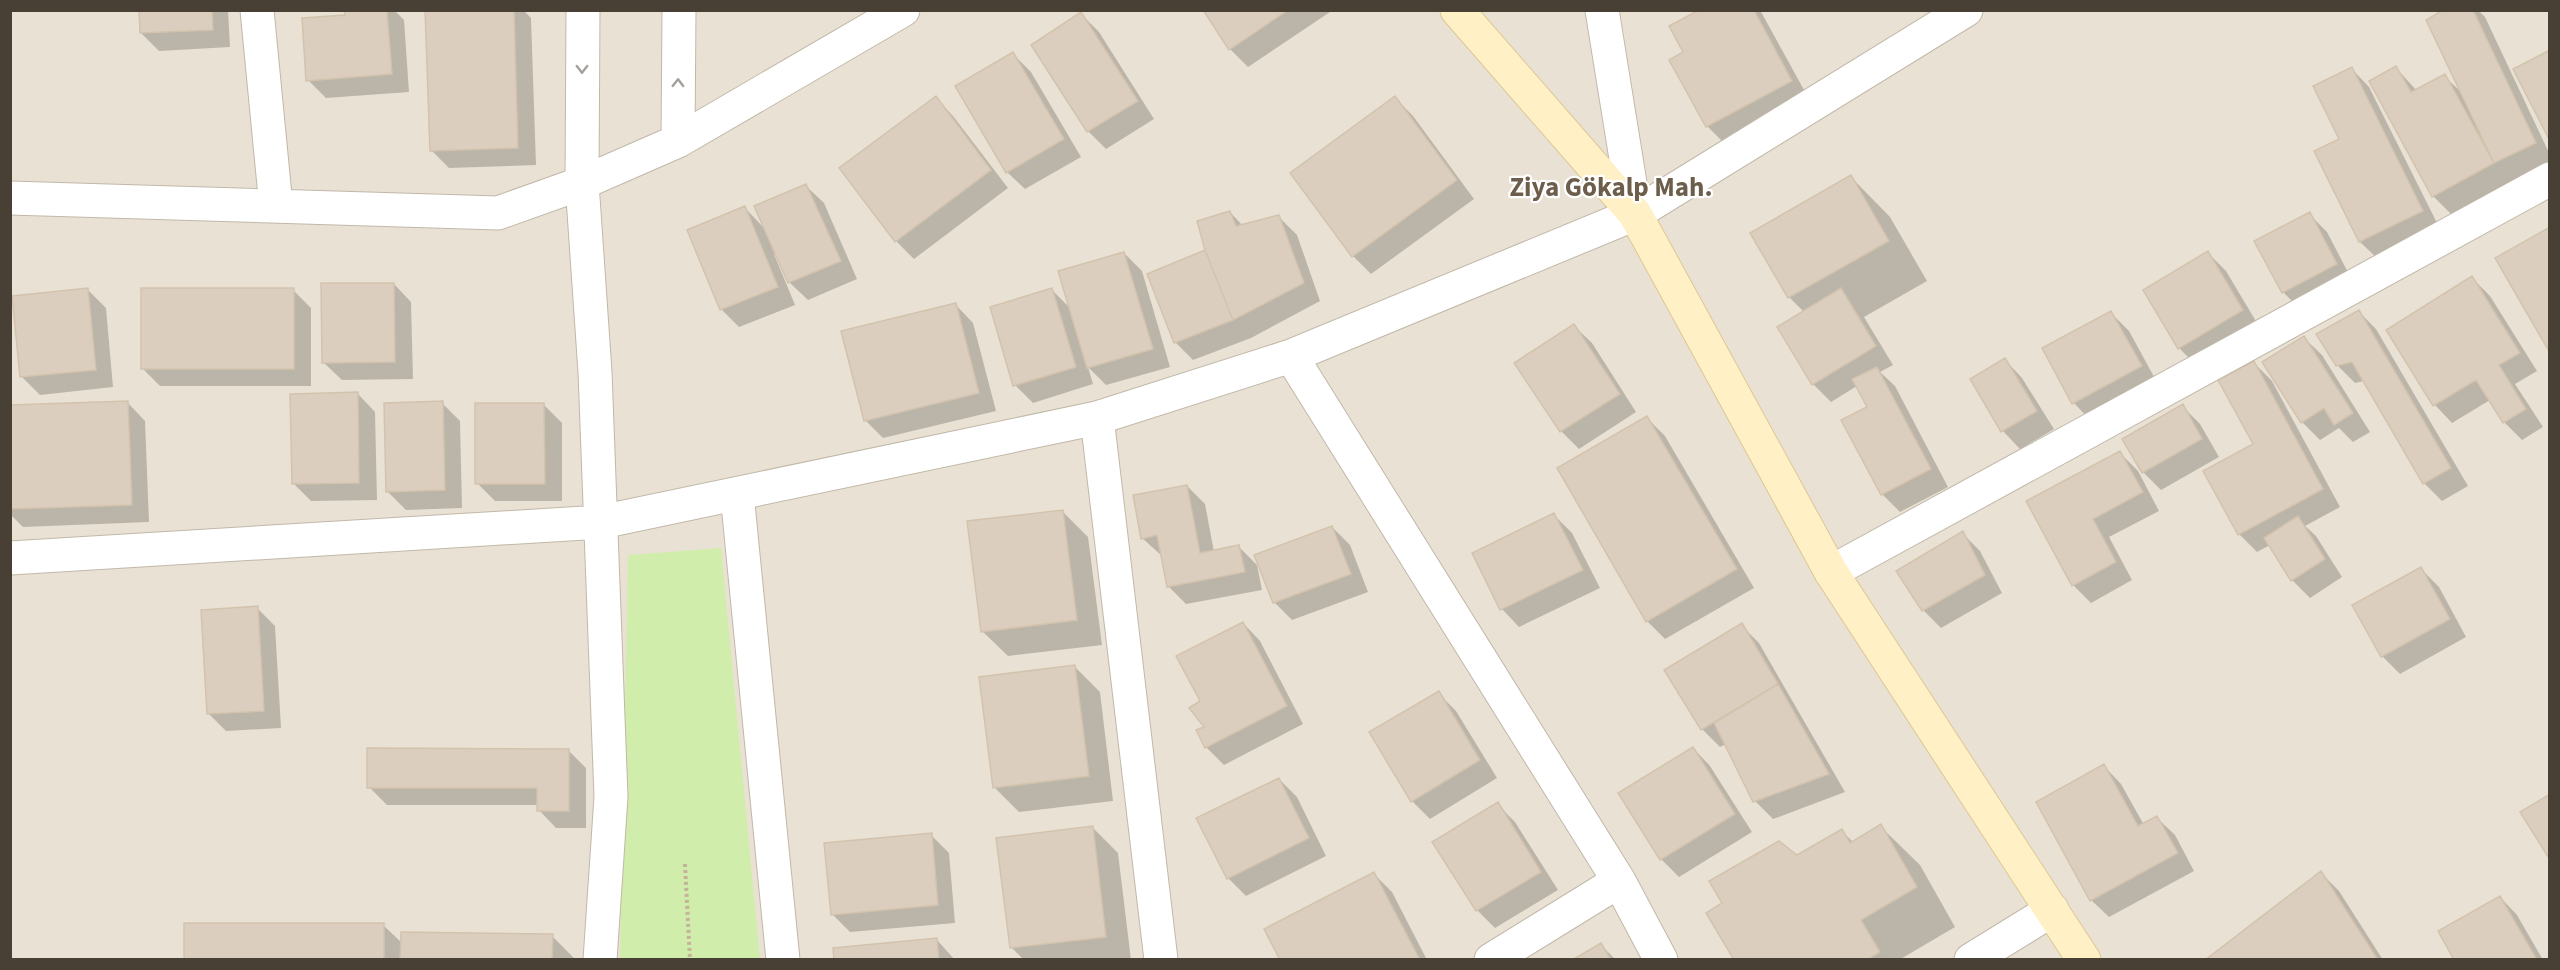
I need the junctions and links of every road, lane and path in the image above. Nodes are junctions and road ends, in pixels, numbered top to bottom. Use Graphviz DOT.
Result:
graph roads {
  1 [pos="257,10"];
  2 [pos="583,10"];
  3 [pos="679,10"];
  4 [pos="903,10"];
  5 [pos="1457,10"];
  6 [pos="1602,10"];
  7 [pos="1966,10"];
  8 [pos="678,141"];
  9 [pos="2550,179"];
  10 [pos="582,183"];
  11 [pos="10,198"];
  12 [pos="276,206"];
  13 [pos="1635,213"];
  14 [pos="1291,356"];
  15 [pos="1097,418"];
  16 [pos="737,494"];
  17 [pos="601,522"];
  18 [pos="10,558"];
  19 [pos="1831,572"];
  20 [pos="686,864"];
  21 [pos="1619,881"];
  22 [pos="2052,910"];
  23 [pos="600,960"];
  24 [pos="690,960"];
  25 [pos="783,960"];
  26 [pos="1161,960"];
  27 [pos="1491,960"];
  28 [pos="1661,960"];
  29 [pos="1971,960"];
  30 [pos="2084,960"];
  1 -- 12 [label="street"];
  2 -- 10 [label="street, one-way"];
  8 -- 3 [label="street, one-way"];
  4 -- 8 [label="street"];
  5 -- 13 [label="street"];
  6 -- 13 [label="street"];
  7 -- 13 [label="street"];
  8 -- 10 [label="street"];
  9 -- 19 [label="street"];
  10 -- 12 [label="street"];
  10 -- 17 [label="street"];
  11 -- 12 [label="street"];
  13 -- 14 [label="street"];
  13 -- 19 [label="street"];
  14 -- 15 [label="street"];
  14 -- 21 [label="street"];
  15 -- 16 [label="street"];
  15 -- 26 [label="street"];
  16 -- 17 [label="street"];
  16 -- 25 [label="street"];
  17 -- 18 [label="street"];
  17 -- 23 [label="street"];
  19 -- 22 [label="street"];
  20 -- 24 [label="path"];
  21 -- 27 [label="street"];
  21 -- 28 [label="street"];
  22 -- 29 [label="street"];
  22 -- 30 [label="street"];
}
